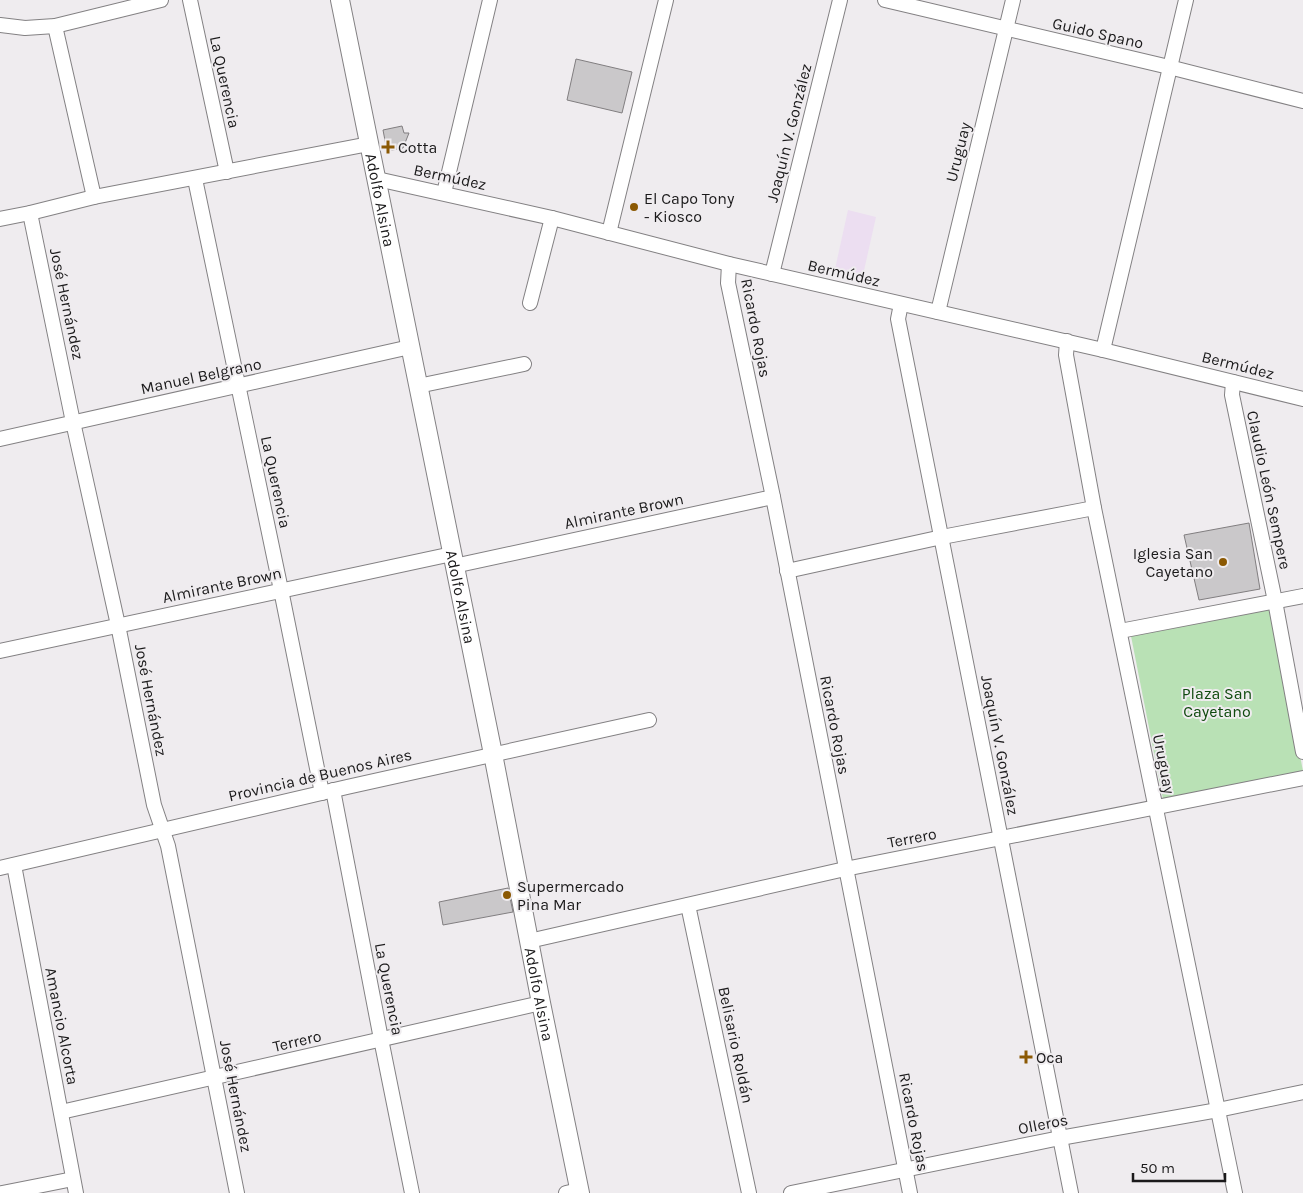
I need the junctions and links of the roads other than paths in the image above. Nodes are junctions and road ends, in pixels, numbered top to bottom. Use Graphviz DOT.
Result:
graph roads {
  1 [pos="161,0"];
  2 [pos="190,0"];
  3 [pos="340,0"];
  4 [pos="490,0"];
  5 [pos="666,0"];
  6 [pos="840,0"];
  7 [pos="886,0"];
  8 [pos="1013,0"];
  9 [pos="1186,0"];
  10 [pos="0,25"];
  11 [pos="55,26"];
  12 [pos="1006,29"];
  13 [pos="1169,68"];
  14 [pos="1303,101"];
  15 [pos="369,144"];
  16 [pos="227,172"];
  17 [pos="195,179"];
  18 [pos="377,179"];
  19 [pos="444,193"];
  20 [pos="94,197"];
  21 [pos="30,213"];
  22 [pos="552,218"];
  23 [pos="0,219"];
  24 [pos="610,233"];
  25 [pos="729,264"];
  26 [pos="772,274"];
  27 [pos="530,303"];
  28 [pos="901,304"];
  29 [pos="938,312"];
  30 [pos="1067,342"];
  31 [pos="410,347"];
  32 [pos="1103,350"];
  33 [pos="524,364"];
  34 [pos="1233,382"];
  35 [pos="238,386"];
  36 [pos="418,386"];
  37 [pos="1303,399"];
  38 [pos="73,422"];
  39 [pos="0,439"];
  40 [pos="773,497"];
  41 [pos="1094,508"];
  42 [pos="942,537"];
  43 [pos="453,560"];
  44 [pos="788,571"];
  45 [pos="281,590"];
  46 [pos="1303,596"];
  47 [pos="1275,601"];
  48 [pos="118,625"];
  49 [pos="1120,631"];
  50 [pos="0,651"];
  51 [pos="649,720"];
  52 [pos="1303,752"];
  53 [pos="493,754"];
  54 [pos="1303,778"];
  55 [pos="328,792"];
  56 [pos="1155,808"];
  57 [pos="163,829"];
  58 [pos="1000,839"];
  59 [pos="7,867"];
  60 [pos="846,869"];
  61 [pos="688,905"];
  62 [pos="529,941"];
  63 [pos="541,1003"];
  64 [pos="381,1039"];
  65 [pos="214,1078"];
  66 [pos="1303,1092"];
  67 [pos="1218,1110"];
  68 [pos="61,1112"];
  69 [pos="1060,1138"];
  70 [pos="906,1169"];
  71 [pos="73,1179"];
  72 [pos="575,1192"];
  73 [pos="2,1193"];
  74 [pos="76,1193"];
  75 [pos="237,1193"];
  76 [pos="412,1193"];
  77 [pos="749,1193"];
  78 [pos="791,1193"];
  79 [pos="910,1193"];
  80 [pos="1071,1193"];
  81 [pos="1235,1193"];
  1 -- 11 [label="street"];
  2 -- 16 [label="street, La Querencia"];
  3 -- 15 [label="street, Adolfo Alsina"];
  4 -- 19 [label="street"];
  5 -- 24 [label="street"];
  6 -- 26 [label="street, Joaquín V. González"];
  7 -- 12 [label="street, Guido Spano"];
  8 -- 12 [label="street, Uruguay"];
  9 -- 13 [label="street"];
  10 -- 11 [label="street"];
  11 -- 20 [label="street"];
  12 -- 13 [label="street, Guido Spano"];
  12 -- 29 [label="street, Uruguay"];
  13 -- 14 [label="street, Guido Spano"];
  13 -- 32 [label="street"];
  15 -- 16 [label="street"];
  15 -- 18 [label="street, Adolfo Alsina"];
  16 -- 17 [label="street"];
  17 -- 20 [label="street"];
  17 -- 35 [label="street, La Querencia"];
  18 -- 19 [label="street, Bermúdez"];
  18 -- 31 [label="street, Adolfo Alsina"];
  19 -- 22 [label="street, Bermúdez"];
  20 -- 21 [label="street"];
  21 -- 23 [label="street"];
  21 -- 38 [label="street, José Hernández"];
  22 -- 24 [label="street, Bermúdez"];
  22 -- 27 [label="street"];
  24 -- 25 [label="street, Bermúdez"];
  25 -- 26 [label="street, Bermúdez"];
  25 -- 40 [label="street, Ricardo Rojas"];
  26 -- 28 [label="street, Bermúdez"];
  28 -- 29 [label="street, Bermúdez"];
  28 -- 42 [label="street, Joaquín V. González"];
  29 -- 30 [label="street, Bermúdez"];
  30 -- 32 [label="street, Bermúdez"];
  30 -- 41 [label="street, Uruguay"];
  31 -- 35 [label="street, Manuel Belgrano"];
  31 -- 36 [label="street, Adolfo Alsina"];
  32 -- 34 [label="street, Bermúdez"];
  33 -- 36 [label="street"];
  34 -- 37 [label="street, Bermúdez"];
  34 -- 47 [label="street, Claudio León Sempere"];
  35 -- 38 [label="street, Manuel Belgrano"];
  35 -- 45 [label="street, La Querencia"];
  36 -- 43 [label="street, Adolfo Alsina"];
  38 -- 39 [label="street, Manuel Belgrano"];
  38 -- 48 [label="street, José Hernández"];
  40 -- 43 [label="street, Almirante Brown"];
  40 -- 44 [label="street, Ricardo Rojas"];
  41 -- 42 [label="street"];
  41 -- 49 [label="street, Uruguay"];
  42 -- 44 [label="street"];
  42 -- 58 [label="street, Joaquín V. González"];
  43 -- 45 [label="street, Almirante Brown"];
  43 -- 53 [label="street, Adolfo Alsina"];
  44 -- 60 [label="street, Ricardo Rojas"];
  45 -- 48 [label="street, Almirante Brown"];
  45 -- 55 [label="street, La Querencia"];
  46 -- 47 [label="street"];
  47 -- 49 [label="street"];
  47 -- 52 [label="street, Claudio León Sempere"];
  48 -- 50 [label="street, Almirante Brown"];
  48 -- 57 [label="street, José Hernández"];
  49 -- 56 [label="street, Uruguay"];
  51 -- 53 [label="street, Provincia de Buenos Aires"];
  53 -- 55 [label="street, Provincia de Buenos Aires"];
  53 -- 62 [label="street, Adolfo Alsina"];
  54 -- 56 [label="street, Terrero"];
  55 -- 57 [label="street, Provincia de Buenos Aires"];
  55 -- 64 [label="street, La Querencia"];
  56 -- 58 [label="street, Terrero"];
  56 -- 67 [label="street, Uruguay"];
  57 -- 59 [label="street, Provincia de Buenos Aires"];
  57 -- 65 [label="street, José Hernández"];
  58 -- 60 [label="street, Terrero"];
  58 -- 69 [label="street, Joaquín V. González"];
  59 -- 68 [label="street, Amancio Alcorta"];
  60 -- 61 [label="street, Terrero"];
  60 -- 70 [label="street, Ricardo Rojas"];
  61 -- 62 [label="street, Terrero"];
  61 -- 77 [label="street, Belisario Roldán"];
  62 -- 63 [label="street, Adolfo Alsina"];
  63 -- 64 [label="street, Terrero"];
  63 -- 72 [label="street, Adolfo Alsina"];
  64 -- 65 [label="street, Terrero"];
  64 -- 76 [label="street, La Querencia"];
  65 -- 68 [label="street, Terrero"];
  65 -- 75 [label="street, José Hernández"];
  66 -- 67 [label="street, Olleros"];
  67 -- 69 [label="street, Olleros"];
  67 -- 81 [label="street, Uruguay"];
  68 -- 71 [label="street, Amancio Alcorta"];
  69 -- 70 [label="street, Olleros"];
  69 -- 80 [label="street, Joaquín V. González"];
  70 -- 78 [label="street, Olleros"];
  70 -- 79 [label="street, Ricardo Rojas"];
  71 -- 73 [label="street"];
  71 -- 74 [label="street, Amancio Alcorta"];
}
